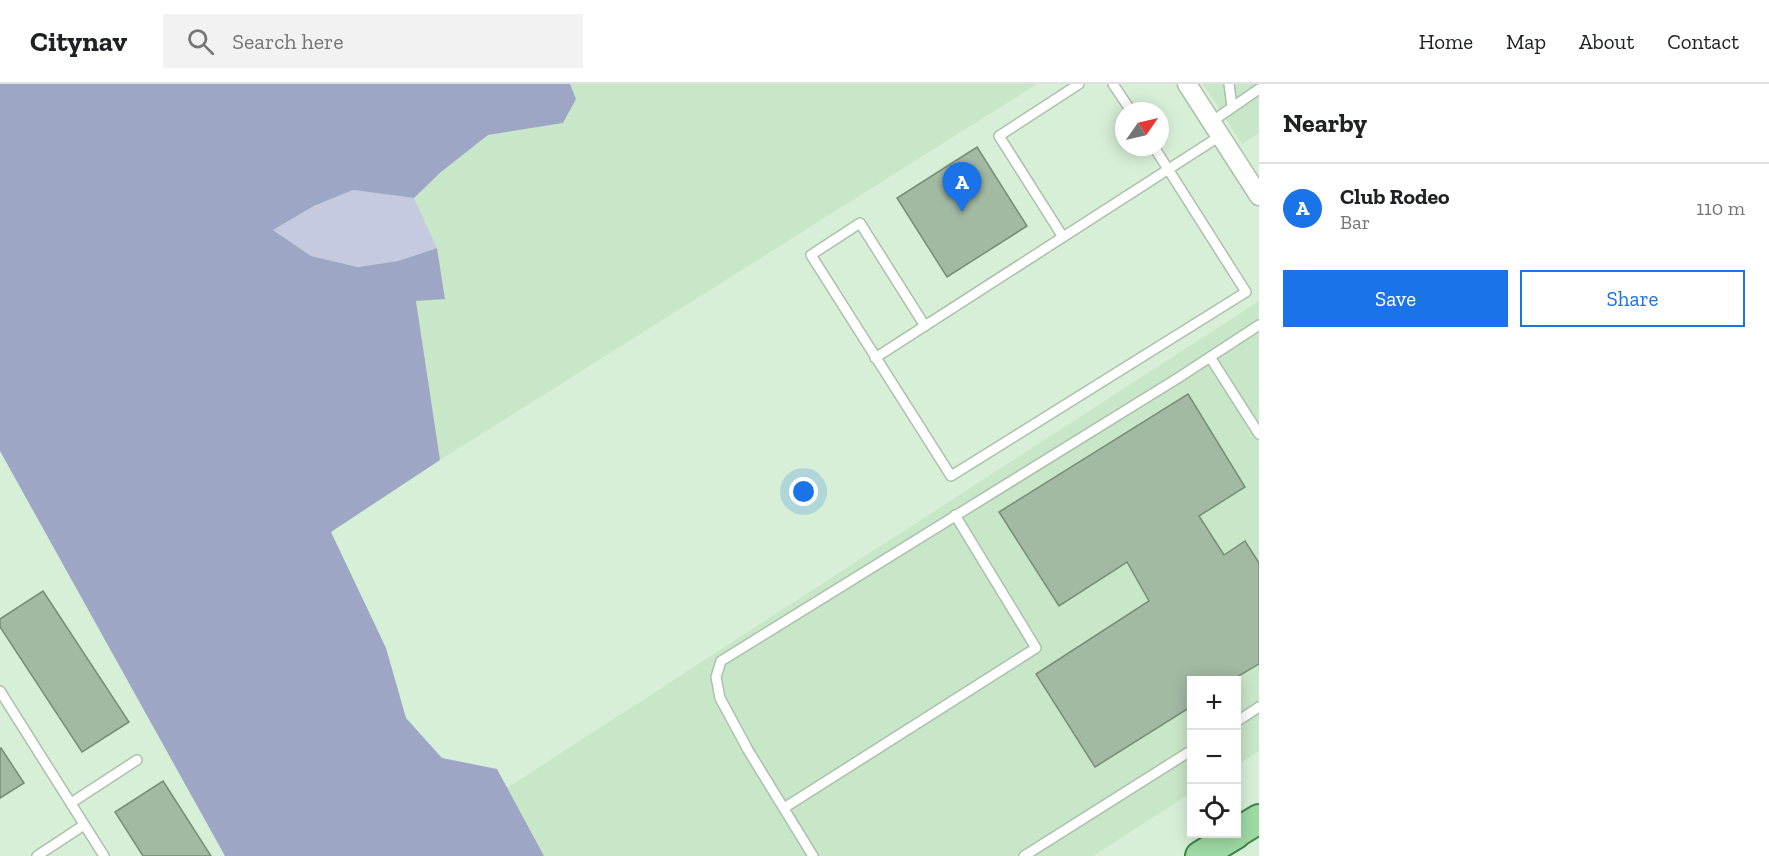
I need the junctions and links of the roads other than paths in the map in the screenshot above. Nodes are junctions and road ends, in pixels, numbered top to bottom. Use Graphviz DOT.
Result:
graph roads {
  1 [pos="1079,84"];
  2 [pos="1113,84"];
  3 [pos="1187,84"];
  4 [pos="1229,84"];
  5 [pos="1259,89"];
  6 [pos="1125,102"];
  7 [pos="1232,107"];
  8 [pos="1216,129"];
  9 [pos="1160,156"];
  10 [pos="1168,169"];
  11 [pos="1257,190"];
  12 [pos="1063,237"];
  13 [pos="925,326"];
  14 [pos="1258,328"];
  15 [pos="1210,357"];
  16 [pos="875,358"];
  17 [pos="1259,434"];
  18 [pos="955,515"];
  19 [pos="1,695"];
  20 [pos="1259,708"];
  21 [pos="1241,719"];
  22 [pos="1187,753"];
  23 [pos="137,760"];
  24 [pos="70,803"];
  25 [pos="783,808"];
  26 [pos="1259,819"];
  27 [pos="84,825"];
  28 [pos="1241,830"];
  29 [pos="1228,838"];
  30 [pos="37,856"];
  31 [pos="104,856"];
  32 [pos="813,856"];
  33 [pos="1024,856"];
  34 [pos="1200,856"];
  1 -- 12 [label="lane"];
  2 -- 6 [label="lane"];
  3 -- 8 [label="street"];
  4 -- 7 [label="lane"];
  5 -- 7 [label="lane"];
  7 -- 8 [label="lane"];
  8 -- 10 [label="lane"];
  8 -- 11 [label="street"];
  9 -- 10 [label="lane"];
  10 -- 12 [label="lane"];
  10 -- 16 [label="lane"];
  12 -- 13 [label="lane"];
  13 -- 16 [label="lane"];
  13 -- 16 [label="lane"];
  14 -- 15 [label="lane"];
  15 -- 17 [label="lane"];
  15 -- 18 [label="lane"];
  18 -- 25 [label="lane"];
  18 -- 25 [label="lane"];
  19 -- 24 [label="lane"];
  20 -- 21 [label="lane"];
  22 -- 33 [label="lane"];
  23 -- 24 [label="lane"];
  24 -- 27 [label="lane"];
  25 -- 32 [label="lane"];
  26 -- 28 [label="main road"];
  27 -- 30 [label="lane"];
  27 -- 31 [label="lane"];
  29 -- 34 [label="main road"];
}
